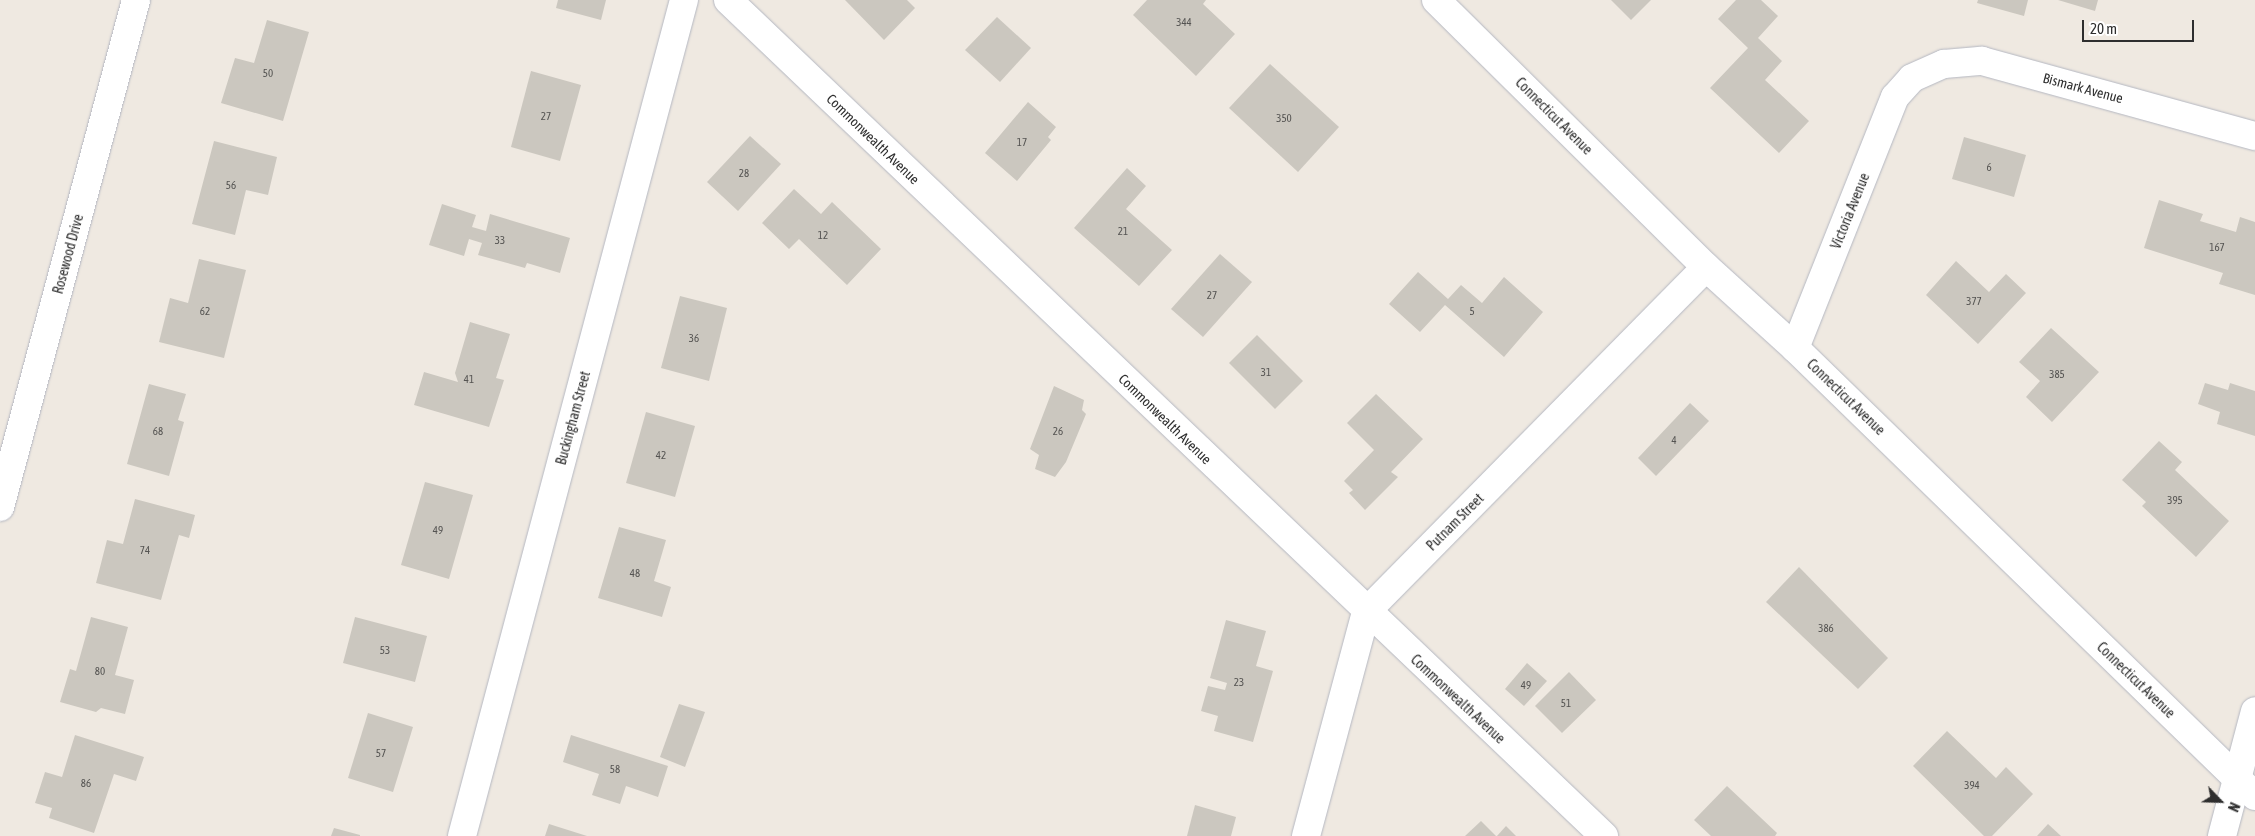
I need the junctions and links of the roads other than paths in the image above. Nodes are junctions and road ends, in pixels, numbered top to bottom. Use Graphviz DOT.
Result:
graph roads {
  1 [pos="136,0"];
  2 [pos="684,0"];
  3 [pos="728,0"];
  4 [pos="1450,5"];
  5 [pos="1912,78"];
  6 [pos="2255,136"];
  7 [pos="1706,267"];
  8 [pos="1795,348"];
  9 [pos="0,507"];
  10 [pos="1366,612"];
  11 [pos="2255,711"];
  12 [pos="2246,787"];
  13 [pos="462,836"];
  14 [pos="1306,836"];
  15 [pos="1604,836"];
  16 [pos="2222,836"];
  1 -- 9 [label="street, Rosewood Drive"];
  2 -- 13 [label="street, Buckingham Street"];
  3 -- 10 [label="street, Commonwealth Avenue"];
  4 -- 7 [label="street, Connecticut Avenue"];
  5 -- 6 [label="street, Bismark Avenue"];
  5 -- 8 [label="street, Victoria Avenue"];
  7 -- 8 [label="street, Connecticut Avenue"];
  7 -- 10 [label="street, Putnam Street"];
  8 -- 12 [label="street, Connecticut Avenue"];
  10 -- 14 [label="street, Putnam Street"];
  10 -- 15 [label="street, Commonwealth Avenue"];
  11 -- 12 [label="street"];
  12 -- 16 [label="street"];
}
